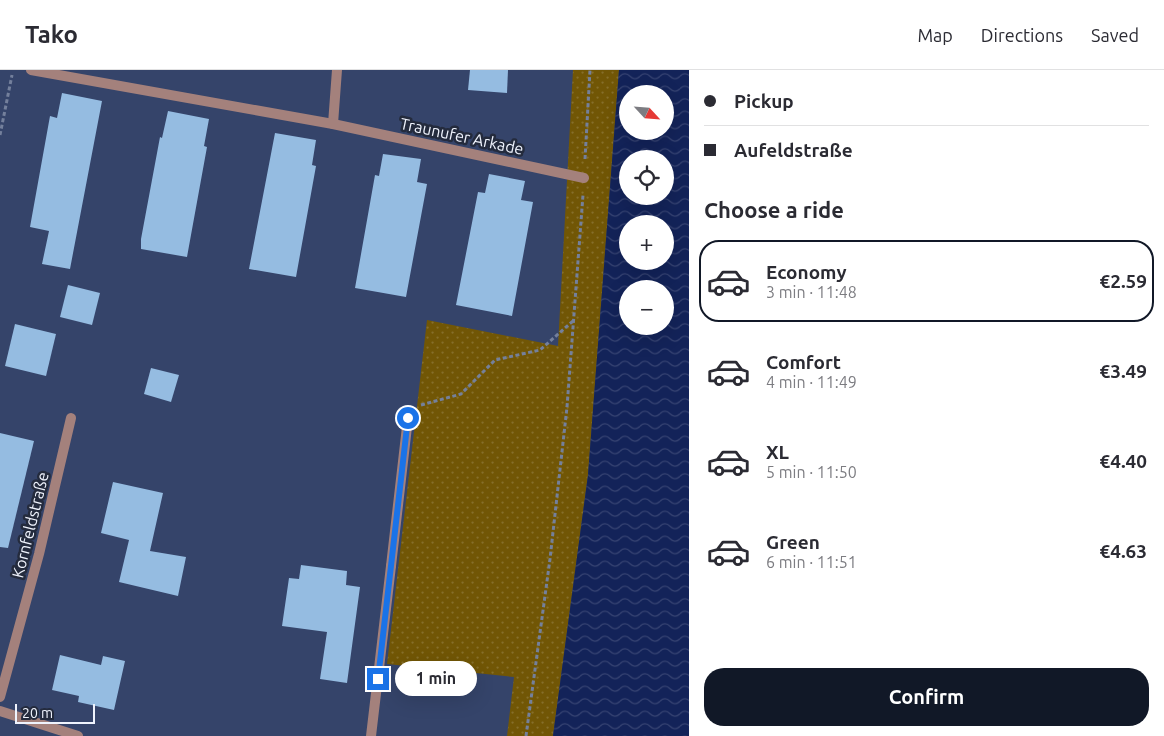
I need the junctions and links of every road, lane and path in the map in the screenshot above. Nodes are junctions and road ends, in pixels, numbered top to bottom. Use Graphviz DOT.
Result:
graph roads {
  1 [pos="13,70"];
  2 [pos="31,70"];
  3 [pos="90,70"];
  4 [pos="337,70"];
  5 [pos="590,70"];
  6 [pos="88,81"];
  7 [pos="333,124"];
  8 [pos="0,136"];
  9 [pos="584,178"];
  10 [pos="573,321"];
  11 [pos="71,418"];
  12 [pos="408,418"];
  13 [pos="0,697"];
  14 [pos="0,711"];
  15 [pos="78,736"];
  16 [pos="371,736"];
  17 [pos="526,736"];
  1 -- 8 [label="path"];
  2 -- 6 [label="street, Traunufer Arkade"];
  3 -- 6 [label="street"];
  4 -- 7 [label="street"];
  5 -- 9 [label="path"];
  6 -- 7 [label="street, Traunufer Arkade"];
  7 -- 9 [label="street, Traunufer Arkade"];
  9 -- 10 [label="path"];
  10 -- 12 [label="path"];
  10 -- 17 [label="path"];
  11 -- 13 [label="street, Kornfeldstraße"];
  12 -- 16 [label="street"];
  14 -- 15 [label="street"];
}
